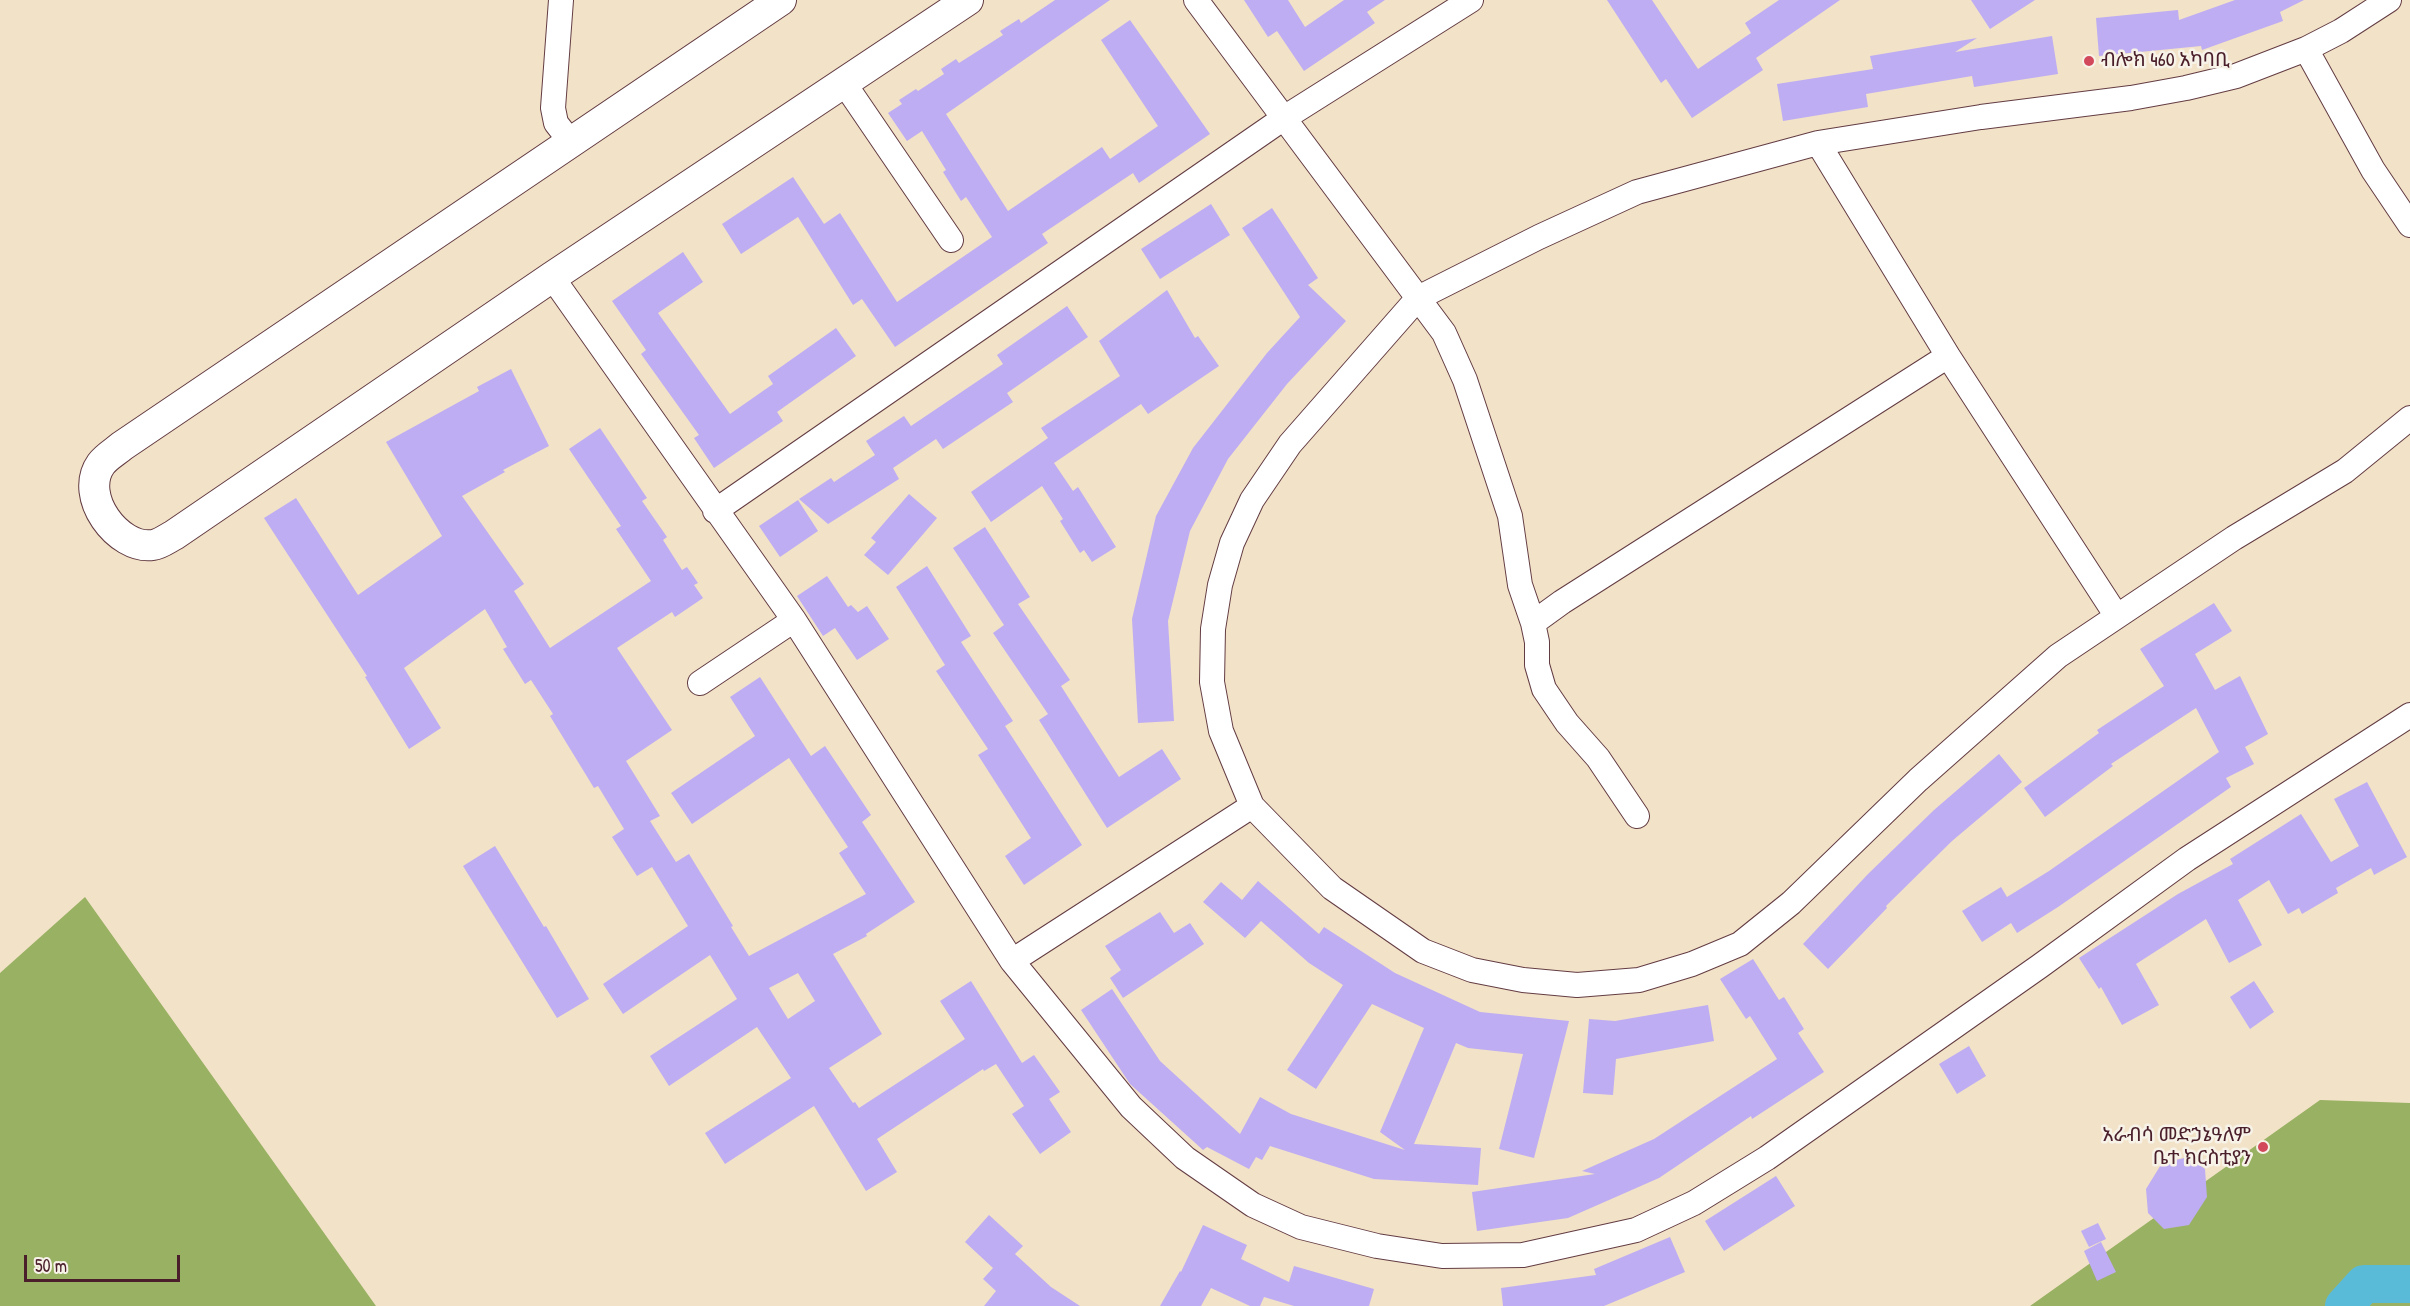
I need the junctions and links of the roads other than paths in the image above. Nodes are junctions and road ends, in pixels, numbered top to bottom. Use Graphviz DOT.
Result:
graph roads {
  1 [pos="561,0"];
  2 [pos="781,0"];
  3 [pos="968,0"];
  4 [pos="1196,0"];
  5 [pos="1471,0"];
  6 [pos="2389,0"];
  7 [pos="2306,49"];
  8 [pos="844,83"];
  9 [pos="1284,118"];
  10 [pos="570,141"];
  11 [pos="1818,144"];
  12 [pos="2410,225"];
  13 [pos="951,240"];
  14 [pos="552,278"];
  15 [pos="1418,298"];
  16 [pos="1948,356"];
  17 [pos="2410,418"];
  18 [pos="715,511"];
  19 [pos="2116,615"];
  20 [pos="794,620"];
  21 [pos="1533,623"];
  22 [pos="700,683"];
  23 [pos="2410,715"];
  24 [pos="1252,806"];
  25 [pos="1638,816"];
  26 [pos="1012,961"];
  1 -- 10 [label="street"];
  2 -- 10 [label="street"];
  3 -- 8 [label="street"];
  4 -- 9 [label="street"];
  5 -- 9 [label="street"];
  6 -- 7 [label="street"];
  7 -- 11 [label="street"];
  7 -- 12 [label="street"];
  8 -- 13 [label="street"];
  8 -- 14 [label="street"];
  9 -- 15 [label="street"];
  9 -- 18 [label="street"];
  10 -- 14 [label="street"];
  11 -- 15 [label="street"];
  11 -- 16 [label="street"];
  14 -- 18 [label="street"];
  15 -- 21 [label="street"];
  15 -- 24 [label="street"];
  16 -- 19 [label="street"];
  16 -- 21 [label="street"];
  17 -- 19 [label="street"];
  18 -- 20 [label="street"];
  19 -- 24 [label="street"];
  20 -- 22 [label="street"];
  20 -- 26 [label="street"];
  21 -- 25 [label="street"];
  23 -- 26 [label="street"];
  24 -- 26 [label="street"];
}
